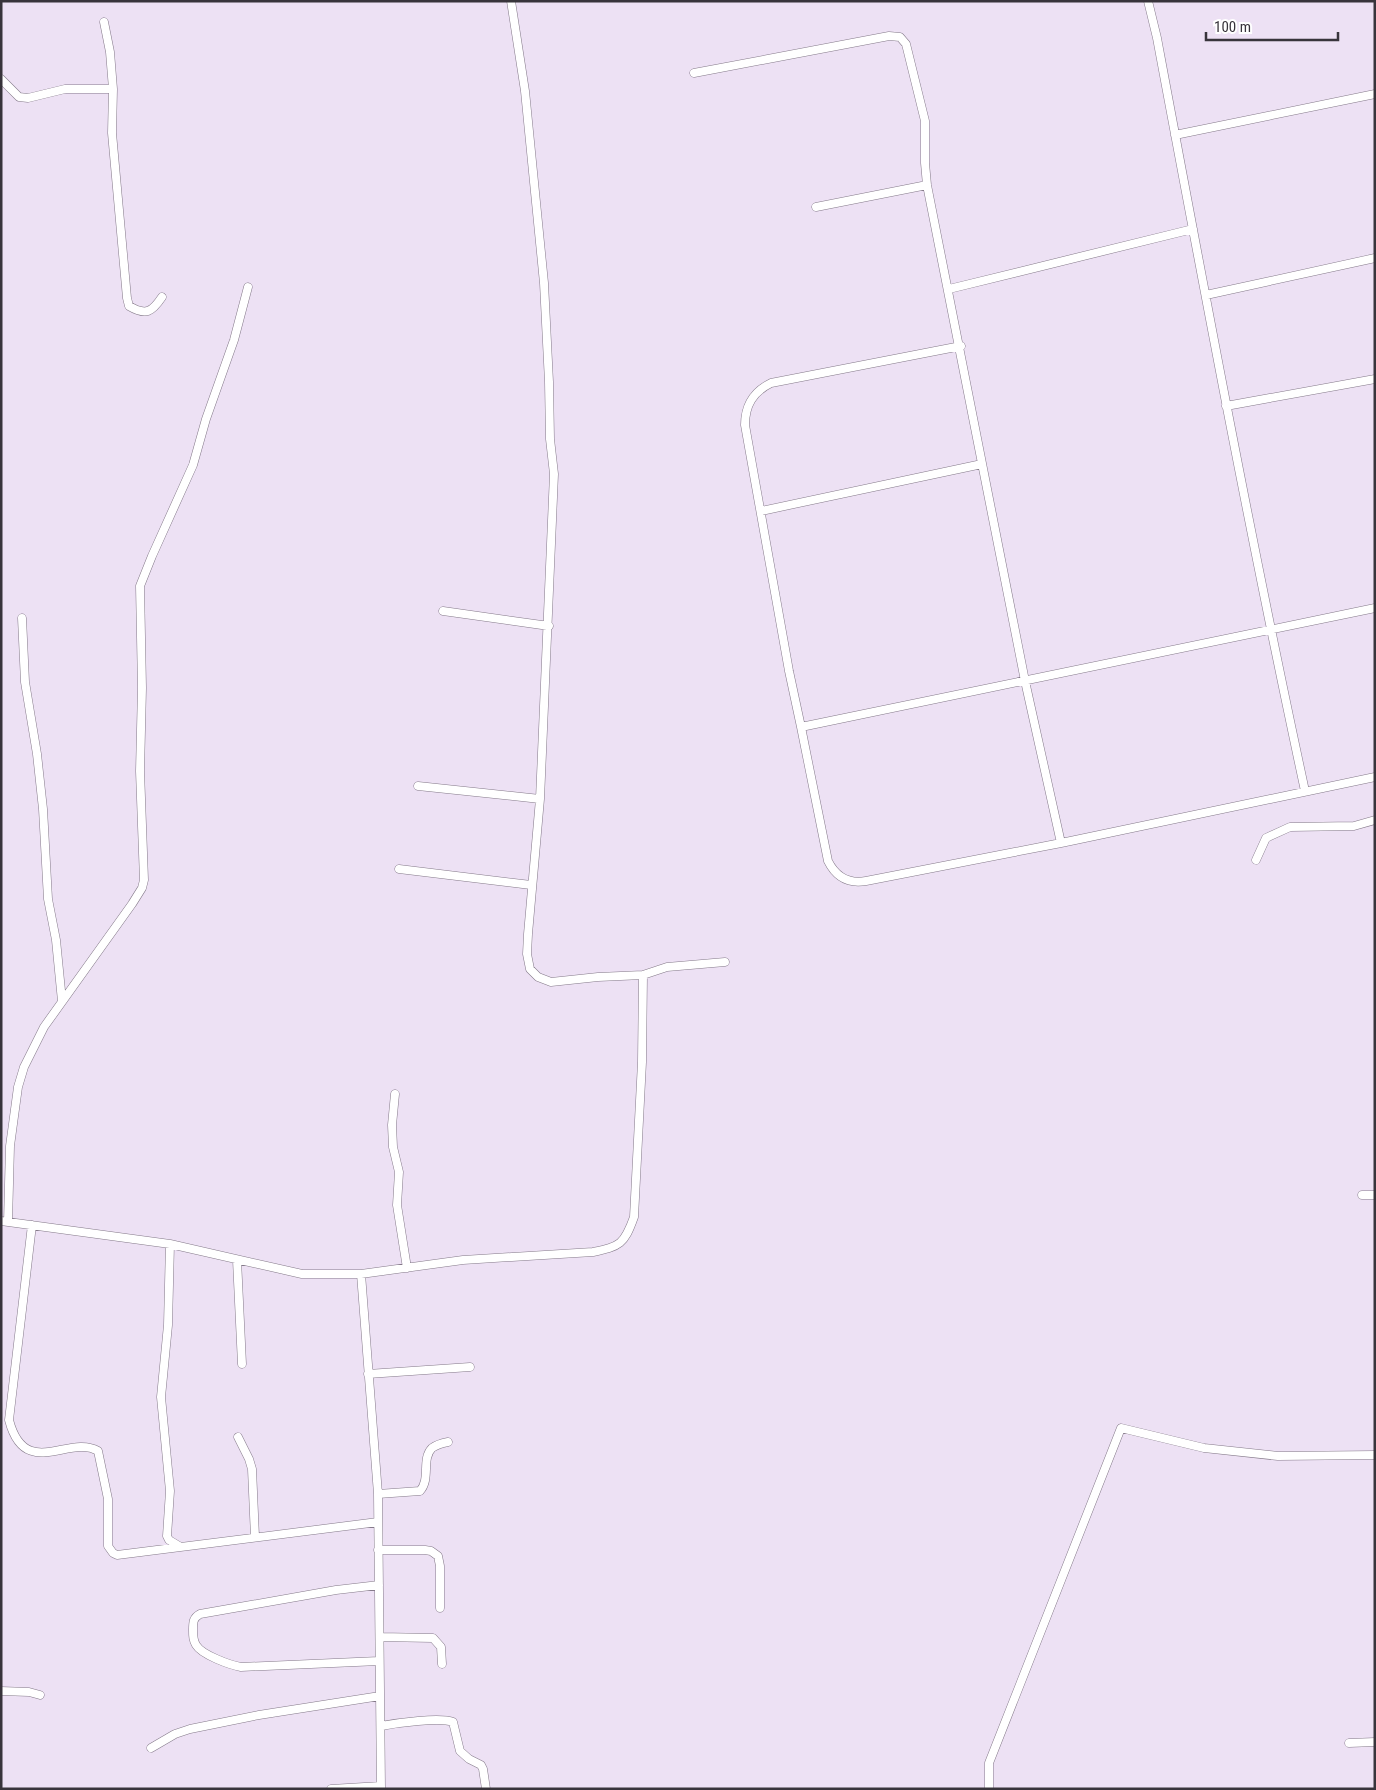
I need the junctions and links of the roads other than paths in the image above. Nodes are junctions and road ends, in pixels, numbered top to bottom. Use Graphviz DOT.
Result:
graph roads {
  1 [pos="510,1"];
  2 [pos="1148,1"];
  3 [pos="104,22"];
  4 [pos="694,74"];
  5 [pos="1,79"];
  6 [pos="113,89"];
  7 [pos="1375,94"];
  8 [pos="1176,134"];
  9 [pos="928,185"];
  10 [pos="816,206"];
  11 [pos="1193,229"];
  12 [pos="1375,258"];
  13 [pos="248,288"];
  14 [pos="949,289"];
  15 [pos="1206,294"];
  16 [pos="162,297"];
  17 [pos="960,346"];
  18 [pos="1375,379"];
  19 [pos="1226,406"];
  20 [pos="982,464"];
  21 [pos="761,511"];
  22 [pos="1375,608"];
  23 [pos="443,611"];
  24 [pos="22,618"];
  25 [pos="549,626"];
  26 [pos="1270,631"];
  27 [pos="1025,681"];
  28 [pos="802,726"];
  29 [pos="1375,777"];
  30 [pos="418,786"];
  31 [pos="1305,791"];
  32 [pos="540,799"];
  33 [pos="1375,820"];
  34 [pos="1062,843"];
  35 [pos="1256,860"];
  36 [pos="399,869"];
  37 [pos="532,885"];
  38 [pos="724,962"];
  39 [pos="643,975"];
  40 [pos="62,1001"];
  41 [pos="395,1094"];
  42 [pos="1362,1195"];
  43 [pos="1375,1195"];
  44 [pos="5,1222"];
  45 [pos="32,1225"];
  46 [pos="170,1244"];
  47 [pos="237,1260"];
  48 [pos="407,1268"];
  49 [pos="361,1274"];
  50 [pos="242,1364"];
  51 [pos="470,1368"];
  52 [pos="368,1374"];
  53 [pos="238,1436"];
  54 [pos="448,1442"];
  55 [pos="1375,1455"];
  56 [pos="378,1494"];
  57 [pos="378,1522"];
  58 [pos="255,1537"];
  59 [pos="179,1546"];
  60 [pos="378,1550"];
  61 [pos="378,1585"];
  62 [pos="440,1608"];
  63 [pos="380,1637"];
  64 [pos="379,1661"];
  65 [pos="442,1664"];
  66 [pos="1,1691"];
  67 [pos="40,1695"];
  68 [pos="380,1696"];
  69 [pos="382,1726"];
  70 [pos="1375,1742"];
  71 [pos="1349,1743"];
  72 [pos="151,1748"];
  73 [pos="381,1788"];
  74 [pos="331,1789"];
  75 [pos="486,1789"];
  76 [pos="989,1789"];
  1 -- 25 [label="street"];
  2 -- 8 [label="street"];
  3 -- 6 [label="street"];
  4 -- 9 [label="street"];
  5 -- 6 [label="street"];
  6 -- 16 [label="street"];
  7 -- 8 [label="street"];
  8 -- 11 [label="street"];
  9 -- 10 [label="street"];
  9 -- 14 [label="street"];
  11 -- 14 [label="street"];
  11 -- 15 [label="street"];
  12 -- 15 [label="street"];
  13 -- 40 [label="street"];
  14 -- 17 [label="street"];
  15 -- 19 [label="street"];
  17 -- 20 [label="street"];
  17 -- 21 [label="street"];
  18 -- 19 [label="street"];
  19 -- 26 [label="street"];
  20 -- 21 [label="street"];
  20 -- 27 [label="street"];
  21 -- 28 [label="street"];
  22 -- 26 [label="street"];
  23 -- 25 [label="street"];
  24 -- 40 [label="street"];
  25 -- 32 [label="street"];
  26 -- 27 [label="street"];
  26 -- 31 [label="street"];
  27 -- 28 [label="street"];
  27 -- 34 [label="street"];
  28 -- 34 [label="street"];
  29 -- 31 [label="street"];
  30 -- 32 [label="street"];
  31 -- 34 [label="street"];
  32 -- 37 [label="street"];
  33 -- 35 [label="street"];
  36 -- 37 [label="street"];
  37 -- 39 [label="street"];
  38 -- 39 [label="street"];
  39 -- 48 [label="street"];
  40 -- 44 [label="street"];
  41 -- 48 [label="street"];
  42 -- 43 [label="street"];
  44 -- 45 [label="street"];
  45 -- 46 [label="street"];
  45 -- 59 [label="street"];
  46 -- 47 [label="street"];
  46 -- 59 [label="street"];
  47 -- 49 [label="street"];
  47 -- 50 [label="street"];
  48 -- 49 [label="street"];
  49 -- 52 [label="street"];
  51 -- 52 [label="street"];
  52 -- 56 [label="street"];
  53 -- 58 [label="street"];
  54 -- 56 [label="street"];
  55 -- 76 [label="street"];
  56 -- 57 [label="street"];
  57 -- 58 [label="street"];
  57 -- 60 [label="street"];
  58 -- 59 [label="street"];
  60 -- 61 [label="street"];
  60 -- 62 [label="street"];
  61 -- 63 [label="street"];
  61 -- 64 [label="street"];
  63 -- 64 [label="street"];
  63 -- 65 [label="street"];
  64 -- 68 [label="street"];
  66 -- 67 [label="street"];
  68 -- 69 [label="street"];
  68 -- 72 [label="street"];
  69 -- 73 [label="street"];
  69 -- 75 [label="street"];
  70 -- 71 [label="street"];
  73 -- 74 [label="street"];
}
